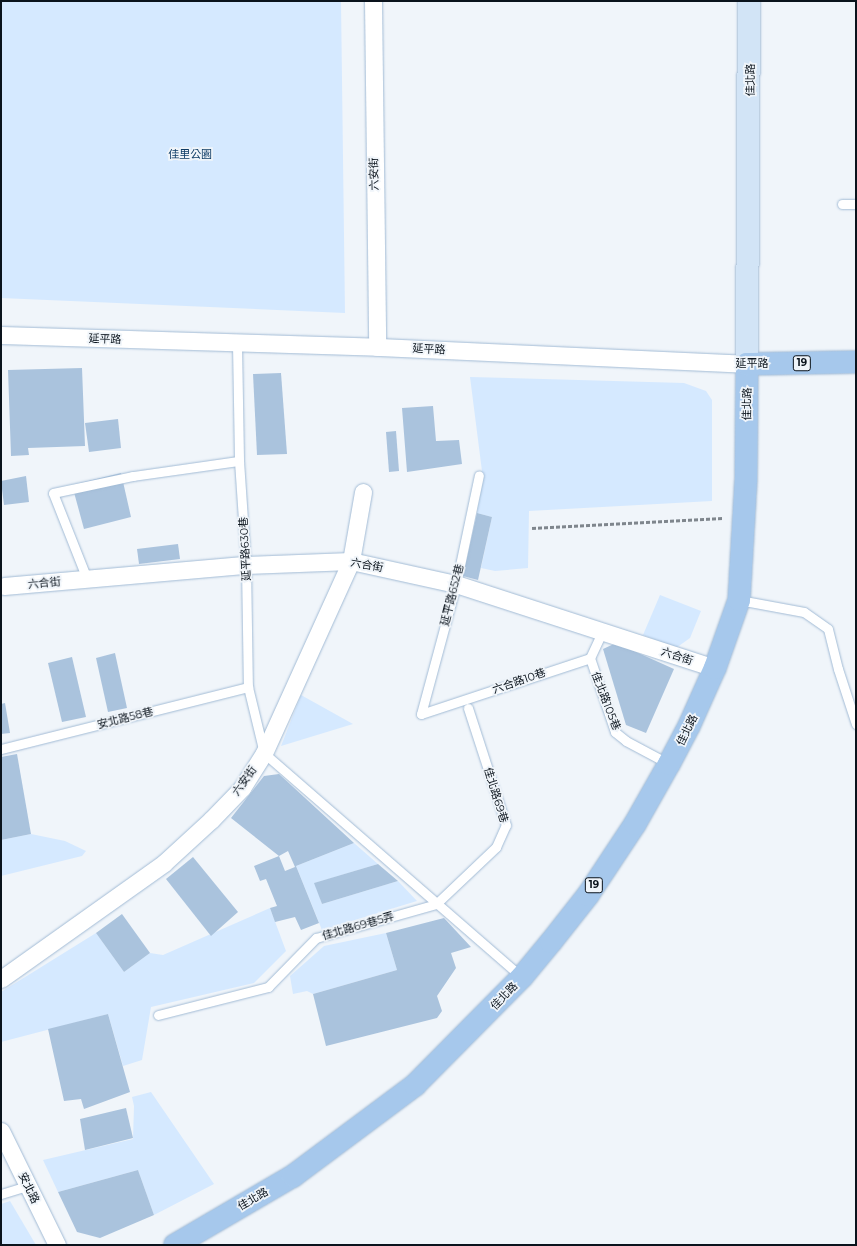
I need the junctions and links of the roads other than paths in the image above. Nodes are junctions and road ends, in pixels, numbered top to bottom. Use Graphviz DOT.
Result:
graph roads {
  1 [pos="372,1"];
  2 [pos="749,1"];
  3 [pos="842,204"];
  4 [pos="856,204"];
  5 [pos="1,335"];
  6 [pos="236,344"];
  7 [pos="377,347"];
  8 [pos="856,362"];
  9 [pos="747,364"];
  10 [pos="239,461"];
  11 [pos="479,475"];
  12 [pos="363,492"];
  13 [pos="351,561"];
  14 [pos="246,564"];
  15 [pos="87,579"];
  16 [pos="456,584"];
  17 [pos="4,586"];
  18 [pos="739,600"];
  19 [pos="602,632"];
  20 [pos="590,658"];
  21 [pos="715,668"];
  22 [pos="248,687"];
  23 [pos="468,708"];
  24 [pos="422,714"];
  25 [pos="856,724"];
  26 [pos="1,749"];
  27 [pos="264,753"];
  28 [pos="669,764"];
  29 [pos="436,904"];
  30 [pos="522,977"];
  31 [pos="1,979"];
  32 [pos="158,1015"];
  33 [pos="1,1131"];
  34 [pos="28,1186"];
  35 [pos="1,1194"];
  36 [pos="57,1245"];
  37 [pos="175,1245"];
  1 -- 7 [label="street, 六安街"];
  2 -- 9 [label="street, 佳北路"];
  3 -- 4 [label="lane"];
  5 -- 6 [label="street, 延平路"];
  6 -- 7 [label="street, 延平路"];
  6 -- 10 [label="lane, 延平路630巷"];
  7 -- 9 [label="street, 延平路"];
  8 -- 9 [label="main road, 延平路 / 19"];
  9 -- 18 [label="main road, 佳北路 / 19"];
  10 -- 14 [label="lane, 延平路630巷"];
  10 -- 15 [label="lane"];
  11 -- 16 [label="lane, 延平路652巷"];
  12 -- 13 [label="street, 六安街"];
  13 -- 14 [label="street, 六合街"];
  13 -- 16 [label="street, 六合街"];
  13 -- 27 [label="street, 六安街"];
  14 -- 15 [label="street, 六合街"];
  14 -- 22 [label="lane, 延平路630巷"];
  15 -- 17 [label="street, 六合街"];
  16 -- 19 [label="street, 六合街"];
  16 -- 24 [label="lane, 延平路652巷"];
  18 -- 21 [label="main road, 佳北路 / 19"];
  18 -- 25 [label="lane"];
  19 -- 20 [label="lane"];
  19 -- 21 [label="street, 六合街"];
  20 -- 24 [label="lane, 六合路10巷"];
  20 -- 28 [label="lane, 佳北路105巷"];
  21 -- 28 [label="main road, 佳北路 / 19"];
  22 -- 26 [label="lane, 安北路58巷"];
  22 -- 27 [label="lane, 延平路630巷"];
  23 -- 29 [label="lane, 佳北路69巷"];
  27 -- 29 [label="lane"];
  27 -- 31 [label="street, 六安街"];
  28 -- 30 [label="main road, 佳北路 / 19"];
  29 -- 30 [label="lane"];
  29 -- 32 [label="lane, 佳北路69巷5弄"];
  30 -- 37 [label="main road, 佳北路 / 19"];
  33 -- 34 [label="street, 安北路"];
  34 -- 35 [label="lane"];
  34 -- 36 [label="street, 安北路"];
}
